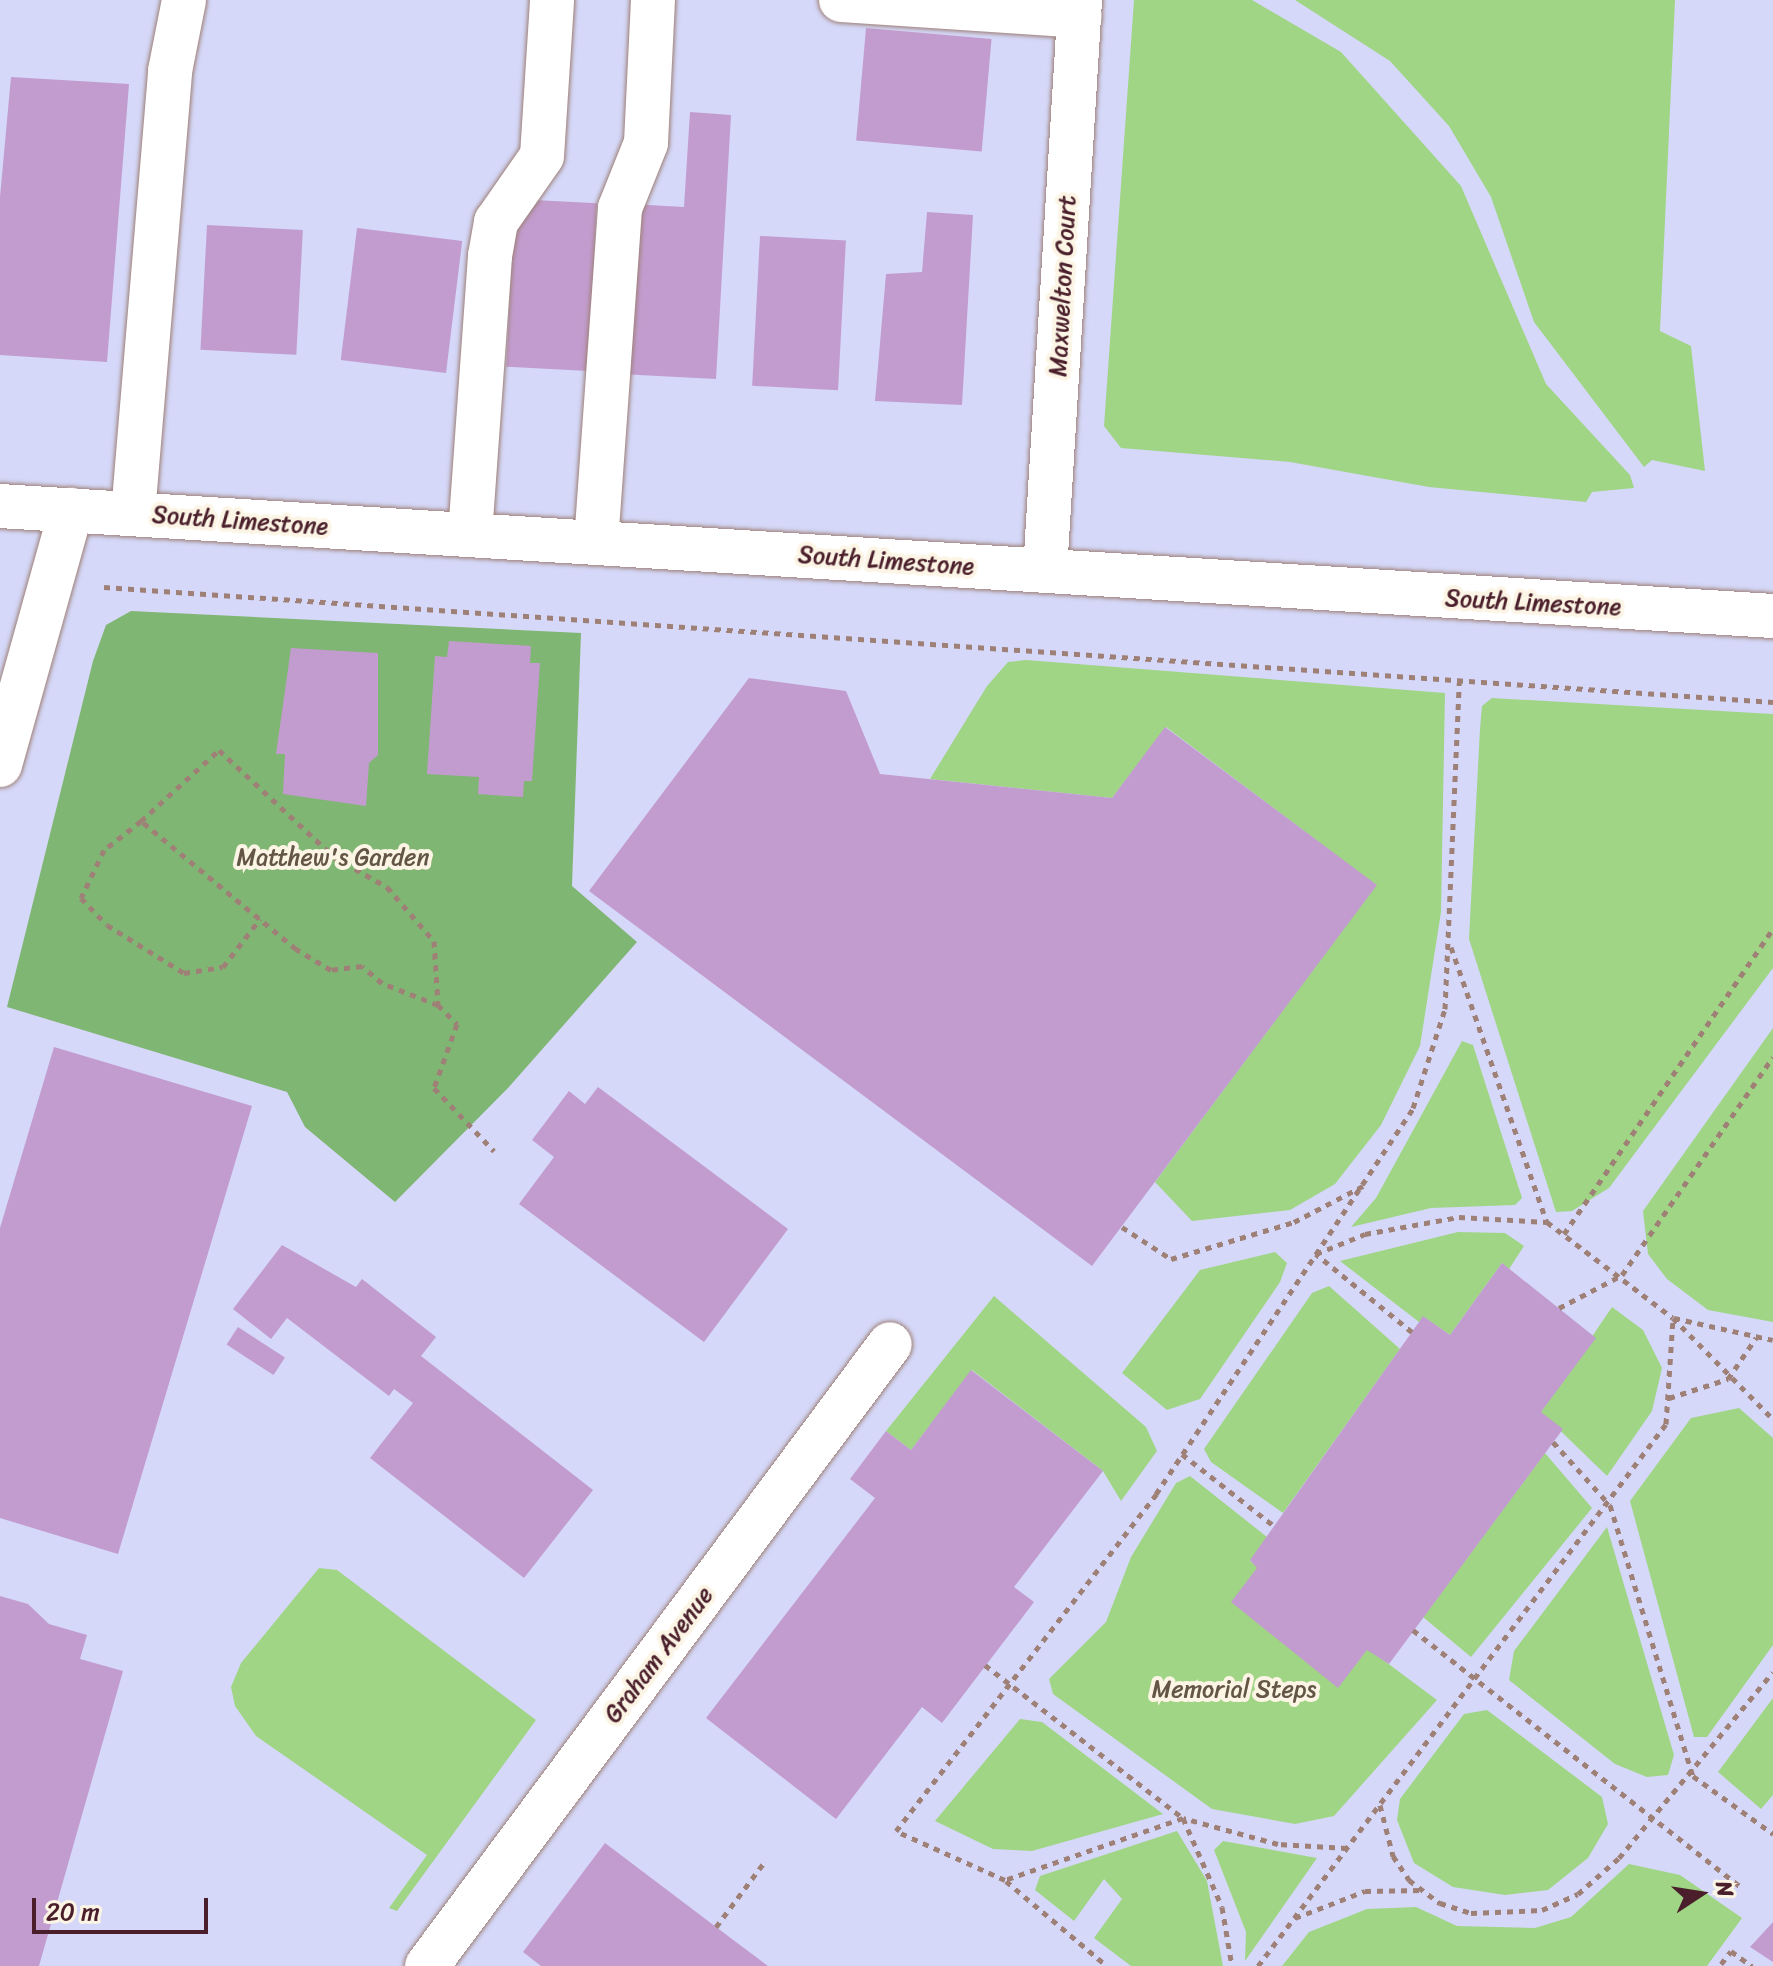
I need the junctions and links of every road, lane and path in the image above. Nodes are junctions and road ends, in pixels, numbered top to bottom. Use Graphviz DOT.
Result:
graph roads {
  1 [pos="184,0"];
  2 [pos="552,0"];
  3 [pos="653,0"];
  4 [pos="841,0"];
  5 [pos="1079,8"];
  6 [pos="0,506"];
  7 [pos="71,510"];
  8 [pos="133,514"];
  9 [pos="470,535"];
  10 [pos="596,543"];
  11 [pos="1045,571"];
  12 [pos="95,586"];
  13 [pos="1773,616"];
  14 [pos="1459,682"];
  15 [pos="1773,702"];
  16 [pos="0,765"];
  17 [pos="141,821"];
  18 [pos="260,919"];
  19 [pos="1773,929"];
  20 [pos="1450,942"];
  21 [pos="438,1005"];
  22 [pos="1773,1057"];
  23 [pos="494,1151"];
  24 [pos="1364,1185"];
  25 [pos="1547,1222"];
  26 [pos="1122,1227"];
  27 [pos="1564,1234"];
  28 [pos="1316,1254"];
  29 [pos="1622,1275"];
  30 [pos="1559,1308"];
  31 [pos="1673,1318"];
  32 [pos="1412,1332"];
  33 [pos="1756,1338"];
  34 [pos="1773,1340"];
  35 [pos="890,1344"];
  36 [pos="1728,1379"];
  37 [pos="1669,1398"];
  38 [pos="1773,1419"];
  39 [pos="1553,1442"];
  40 [pos="1182,1454"];
  41 [pos="1610,1505"];
  42 [pos="1274,1526"];
  43 [pos="1413,1630"];
  44 [pos="985,1665"];
  45 [pos="1773,1672"];
  46 [pos="1477,1677"];
  47 [pos="1009,1683"];
  48 [pos="1693,1776"];
  49 [pos="1380,1804"];
  50 [pos="1183,1818"];
  51 [pos="1653,1821"];
  52 [pos="1773,1834"];
  53 [pos="1347,1848"];
  54 [pos="763,1864"];
  55 [pos="1005,1880"];
  56 [pos="1740,1886"];
  57 [pos="1424,1890"];
  58 [pos="1294,1919"];
  59 [pos="716,1927"];
  60 [pos="1721,1964"];
  61 [pos="427,1966"];
  62 [pos="1107,1966"];
  63 [pos="1232,1966"];
  64 [pos="1258,1966"];
  65 [pos="1752,1966"];
  1 -- 8 [label="main road"];
  2 -- 9 [label="main road"];
  3 -- 10 [label="main road"];
  4 -- 5 [label="main road"];
  5 -- 11 [label="main road, Maxwelton Court"];
  6 -- 7 [label="main road, South Limestone"];
  7 -- 8 [label="main road, South Limestone"];
  7 -- 16 [label="main road"];
  8 -- 9 [label="main road, South Limestone"];
  9 -- 10 [label="main road, South Limestone"];
  10 -- 11 [label="main road, South Limestone"];
  11 -- 13 [label="main road, South Limestone"];
  12 -- 14 [label="path"];
  14 -- 15 [label="path"];
  14 -- 20 [label="path"];
  17 -- 18 [label="path"];
  17 -- 18 [label="path"];
  17 -- 21 [label="path"];
  18 -- 21 [label="path"];
  19 -- 27 [label="path"];
  20 -- 24 [label="path"];
  20 -- 25 [label="path"];
  21 -- 23 [label="path"];
  22 -- 29 [label="path"];
  24 -- 26 [label="path"];
  24 -- 28 [label="path"];
  25 -- 27 [label="path"];
  25 -- 28 [label="path"];
  27 -- 29 [label="path"];
  28 -- 32 [label="path"];
  28 -- 40 [label="path"];
  29 -- 30 [label="path"];
  29 -- 31 [label="path"];
  31 -- 33 [label="path"];
  31 -- 36 [label="path"];
  31 -- 37 [label="path"];
  33 -- 34 [label="path"];
  33 -- 36 [label="path"];
  35 -- 61 [label="main road, Graham Avenue"];
  36 -- 37 [label="path"];
  36 -- 38 [label="path"];
  37 -- 41 [label="path"];
  39 -- 41 [label="path"];
  40 -- 42 [label="path"];
  40 -- 47 [label="path"];
  41 -- 46 [label="path"];
  41 -- 48 [label="path"];
  43 -- 46 [label="path"];
  44 -- 47 [label="path"];
  45 -- 48 [label="path"];
  46 -- 49 [label="path"];
  46 -- 51 [label="path"];
  47 -- 50 [label="path"];
  47 -- 55 [label="path"];
  48 -- 51 [label="path"];
  48 -- 52 [label="path"];
  49 -- 53 [label="path"];
  49 -- 57 [label="path"];
  50 -- 53 [label="path"];
  50 -- 55 [label="path"];
  50 -- 63 [label="path"];
  51 -- 56 [label="path"];
  51 -- 57 [label="path"];
  53 -- 58 [label="path"];
  54 -- 59 [label="path"];
  55 -- 62 [label="path"];
  57 -- 58 [label="path"];
  58 -- 64 [label="path"];
  60 -- 65 [label="path"];
}
